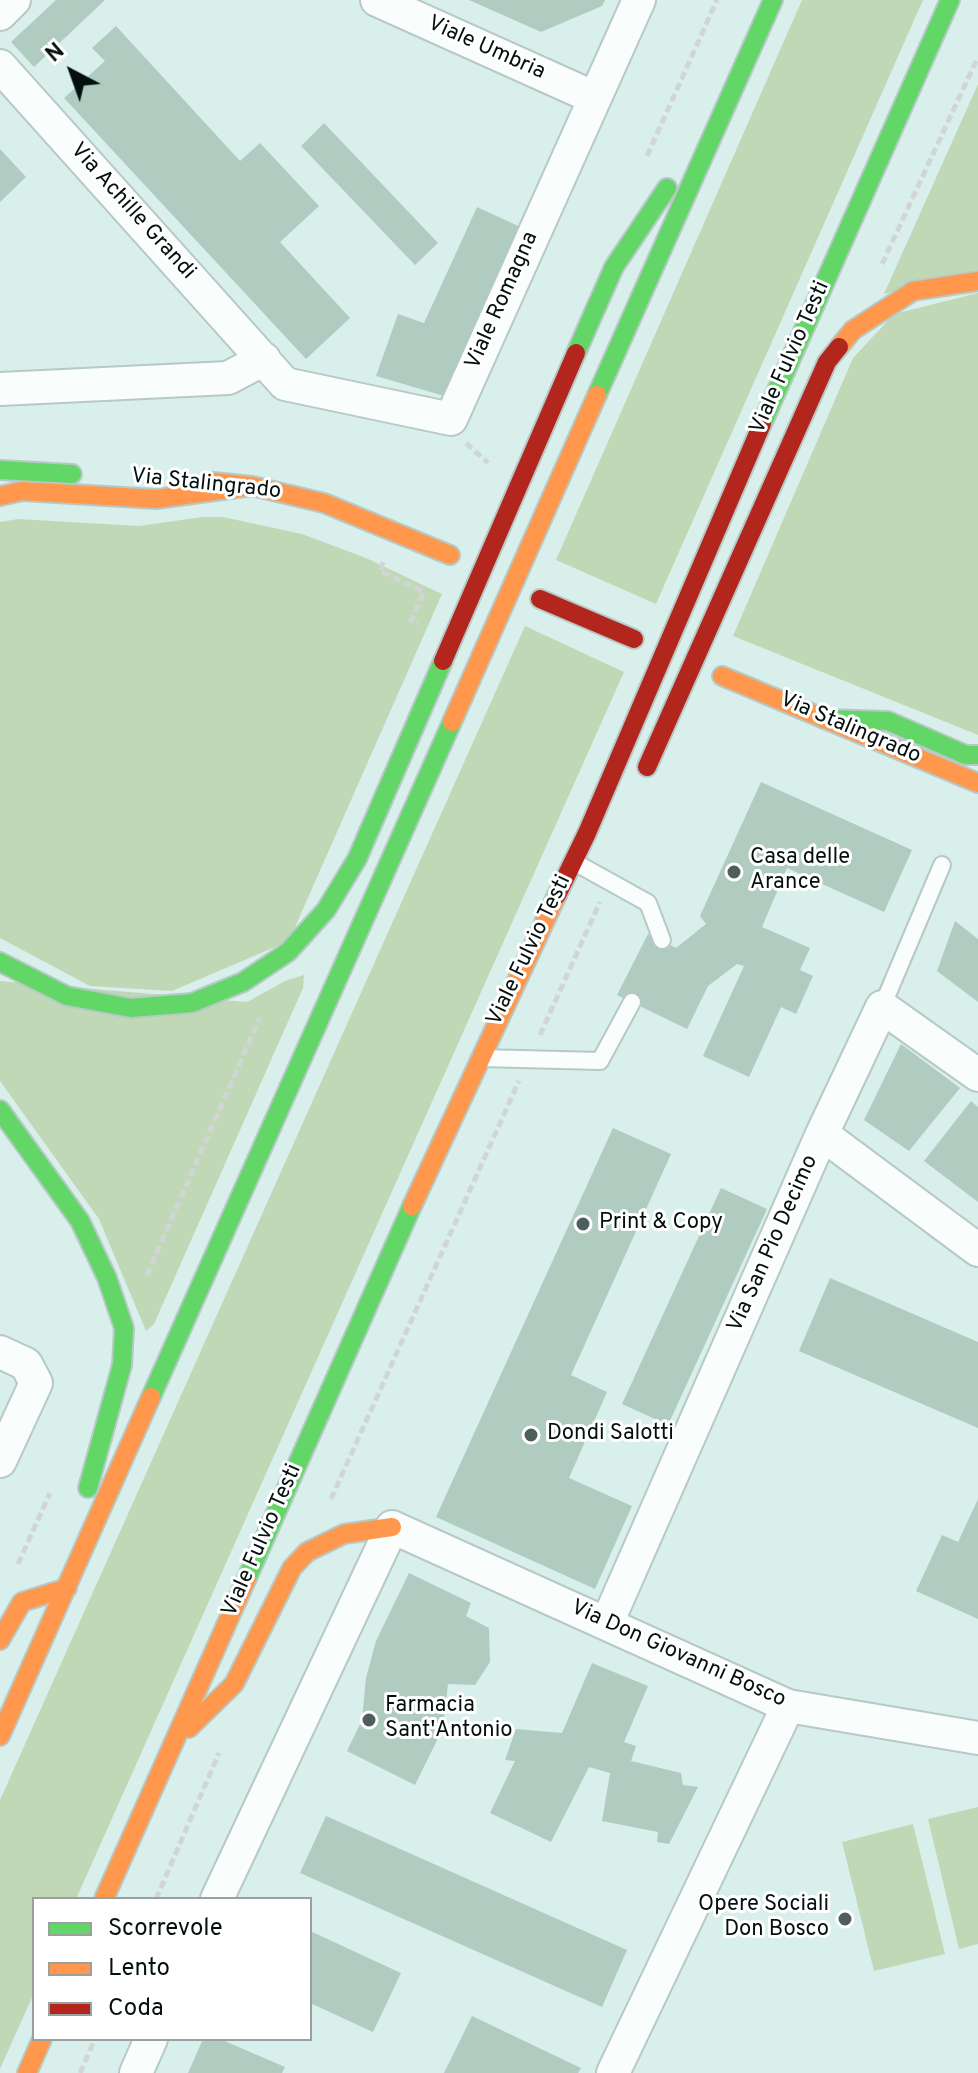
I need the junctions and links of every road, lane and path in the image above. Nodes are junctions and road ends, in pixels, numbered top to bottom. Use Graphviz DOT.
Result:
graph roads {
  1 [pos="14,0"];
  2 [pos="377,0"];
  3 [pos="639,0"];
  4 [pos="773,0"];
  5 [pos="950,0"];
  6 [pos="746,7"];
  7 [pos="0,14"];
  8 [pos="748,55"];
  9 [pos="978,57"];
  10 [pos="0,66"];
  11 [pos="736,82"];
  12 [pos="595,98"];
  13 [pos="878,274"];
  14 [pos="978,281"];
  15 [pos="264,359"];
  16 [pos="0,389"];
  17 [pos="0,470"];
  18 [pos="89,475"];
  19 [pos="163,479"];
  20 [pos="252,486"];
  21 [pos="0,496"];
  22 [pos="450,555"];
  23 [pos="380,571"];
  24 [pos="540,599"];
  25 [pos="411,621"];
  26 [pos="634,639"];
  27 [pos="722,676"];
  28 [pos="824,719"];
  29 [pos="978,755"];
  30 [pos="978,783"];
  31 [pos="587,833"];
  32 [pos="573,862"];
  33 [pos="942,865"];
  34 [pos="610,879"];
  35 [pos="662,940"];
  36 [pos="0,962"];
  37 [pos="632,1002"];
  38 [pos="882,1007"];
  39 [pos="478,1058"];
  40 [pos="529,1058"];
  41 [pos="978,1075"];
  42 [pos="0,1110"];
  43 [pos="822,1134"];
  44 [pos="978,1250"];
  45 [pos="0,1352"];
  46 [pos="0,1461"];
  47 [pos="392,1527"];
  48 [pos="307,1552"];
  49 [pos="67,1588"];
  50 [pos="607,1623"];
  51 [pos="0,1640"];
  52 [pos="788,1706"];
  53 [pos="0,1736"];
  54 [pos="978,1738"];
  55 [pos="225,1740"];
  56 [pos="173,1743"];
  57 [pos="105,1897"];
  58 [pos="157,1897"];
  59 [pos="218,1897"];
  60 [pos="41,2041"];
  61 [pos="94,2041"];
  62 [pos="150,2041"];
  63 [pos="27,2073"];
  64 [pos="80,2073"];
  65 [pos="136,2073"];
  66 [pos="613,2073"];
  1 -- 7 [label="street"];
  2 -- 12 [label="street, Viale Umbria"];
  3 -- 12 [label="street, Viale Romagna"];
  4 -- 8 [label="main road"];
  5 -- 31 [label="main road, Viale Fulvio Testi"];
  6 -- 8 [label="main road"];
  8 -- 11 [label="main road"];
  9 -- 13 [label="path"];
  10 -- 15 [label="street, Via Achille Grandi"];
  11 -- 36 [label="main road"];
  11 -- 49 [label="main road"];
  12 -- 15 [label="street, Viale Romagna"];
  14 -- 31 [label="main road"];
  15 -- 16 [label="street"];
  17 -- 18 [label="main road"];
  19 -- 20 [label="main road, Via Stalingrado"];
  20 -- 21 [label="main road"];
  20 -- 22 [label="main road, Via Stalingrado"];
  23 -- 25 [label="path"];
  24 -- 26 [label="main road"];
  27 -- 28 [label="main road, Via Stalingrado"];
  28 -- 29 [label="main road"];
  28 -- 30 [label="main road, Via Stalingrado"];
  31 -- 32 [label="main road, Viale Fulvio Testi"];
  32 -- 34 [label="lane"];
  32 -- 39 [label="main road, Viale Fulvio Testi"];
  33 -- 38 [label="lane, Via San Pio Decimo"];
  34 -- 35 [label="lane"];
  34 -- 40 [label="path"];
  37 -- 40 [label="lane"];
  38 -- 41 [label="street"];
  38 -- 43 [label="street, Via San Pio Decimo"];
  39 -- 40 [label="lane"];
  39 -- 56 [label="main road, Viale Fulvio Testi"];
  40 -- 48 [label="path"];
  42 -- 49 [label="main road"];
  43 -- 44 [label="street"];
  43 -- 50 [label="street, Via San Pio Decimo"];
  45 -- 46 [label="street"];
  47 -- 48 [label="main road"];
  47 -- 50 [label="street, Via Don Giovanni Bosco"];
  47 -- 59 [label="street"];
  48 -- 56 [label="main road"];
  49 -- 51 [label="main road"];
  49 -- 53 [label="main road"];
  50 -- 52 [label="street, Via Don Giovanni Bosco"];
  52 -- 54 [label="street, Via Don Giovanni Bosco"];
  52 -- 66 [label="street"];
  55 -- 58 [label="path"];
  56 -- 57 [label="main road, Viale Fulvio Testi"];
  60 -- 63 [label="main road"];
  61 -- 64 [label="path"];
  62 -- 65 [label="street"];
}
